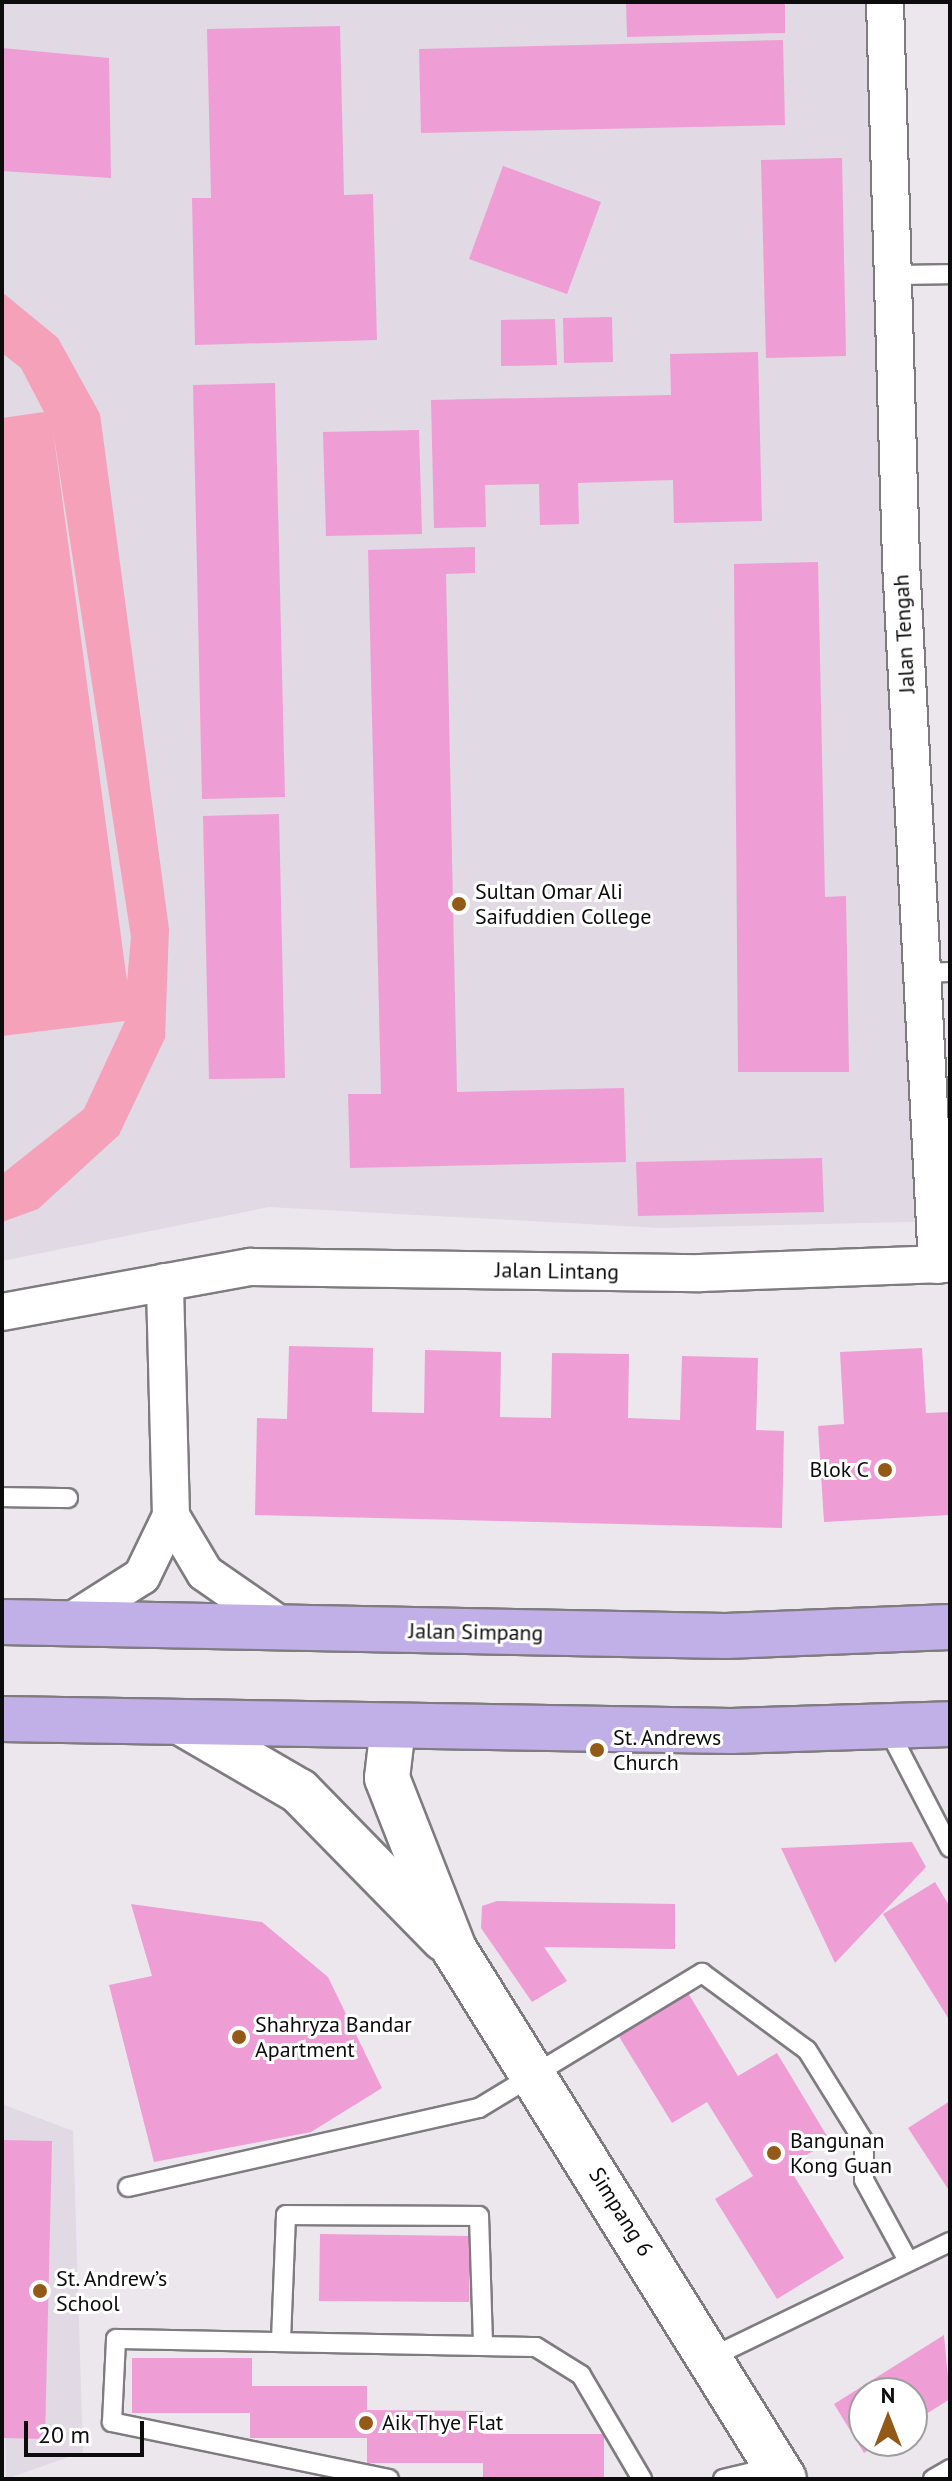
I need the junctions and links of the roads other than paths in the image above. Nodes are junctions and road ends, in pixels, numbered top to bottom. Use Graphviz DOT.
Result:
graph roads {
  1 [pos="885,2"];
  2 [pos="950,274"];
  3 [pos="894,275"];
  4 [pos="935,973"];
  5 [pos="943,1265"];
  6 [pos="165,1282"];
  7 [pos="2,1312"];
  8 [pos="2,1497"];
  9 [pos="68,1498"];
  10 [pos="171,1516"];
  11 [pos="2,1622"];
  12 [pos="65,1625"];
  13 [pos="950,1627"];
  14 [pos="286,1629"];
  15 [pos="2,1719"];
  16 [pos="182,1723"];
  17 [pos="950,1724"];
  18 [pos="393,1727"];
  19 [pos="887,1727"];
  20 [pos="950,1848"];
  21 [pos="454,1949"];
  22 [pos="537,2075"];
  23 [pos="128,2187"];
  24 [pos="950,2242"];
  25 [pos="906,2257"];
  26 [pos="281,2340"];
  27 [pos="483,2341"];
  28 [pos="710,2358"];
  29 [pos="950,2469"];
  30 [pos="780,2473"];
  31 [pos="389,2479"];
  32 [pos="642,2479"];
  33 [pos="723,2479"];
  34 [pos="933,2479"];
  1 -- 3 [label="street, Jalan Tengah"];
  2 -- 3 [label="lane"];
  3 -- 4 [label="street, Jalan Tengah"];
  4 -- 5 [label="street, Jalan Tengah"];
  5 -- 6 [label="street, Jalan Lintang"];
  6 -- 7 [label="street, Jalan Lintang"];
  6 -- 10 [label="street"];
  8 -- 9 [label="lane"];
  10 -- 12 [label="street"];
  10 -- 14 [label="street"];
  11 -- 12 [label="main road, Jalan Simpang"];
  12 -- 14 [label="main road, Jalan Simpang"];
  13 -- 14 [label="main road, Jalan Simpang"];
  15 -- 16 [label="main road"];
  16 -- 18 [label="main road"];
  16 -- 21 [label="street, Simpang 6"];
  17 -- 19 [label="main road"];
  18 -- 19 [label="main road"];
  18 -- 21 [label="street, Simpang 6"];
  19 -- 20 [label="lane"];
  21 -- 22 [label="street, Simpang 6"];
  22 -- 23 [label="lane"];
  22 -- 25 [label="lane"];
  22 -- 28 [label="street, Simpang 6"];
  24 -- 25 [label="lane"];
  25 -- 28 [label="lane"];
  26 -- 27 [label="lane"];
  26 -- 27 [label="lane"];
  26 -- 31 [label="lane"];
  27 -- 32 [label="lane"];
  28 -- 30 [label="street, Simpang 6"];
  29 -- 34 [label="lane"];
  30 -- 33 [label="lane"];
}
